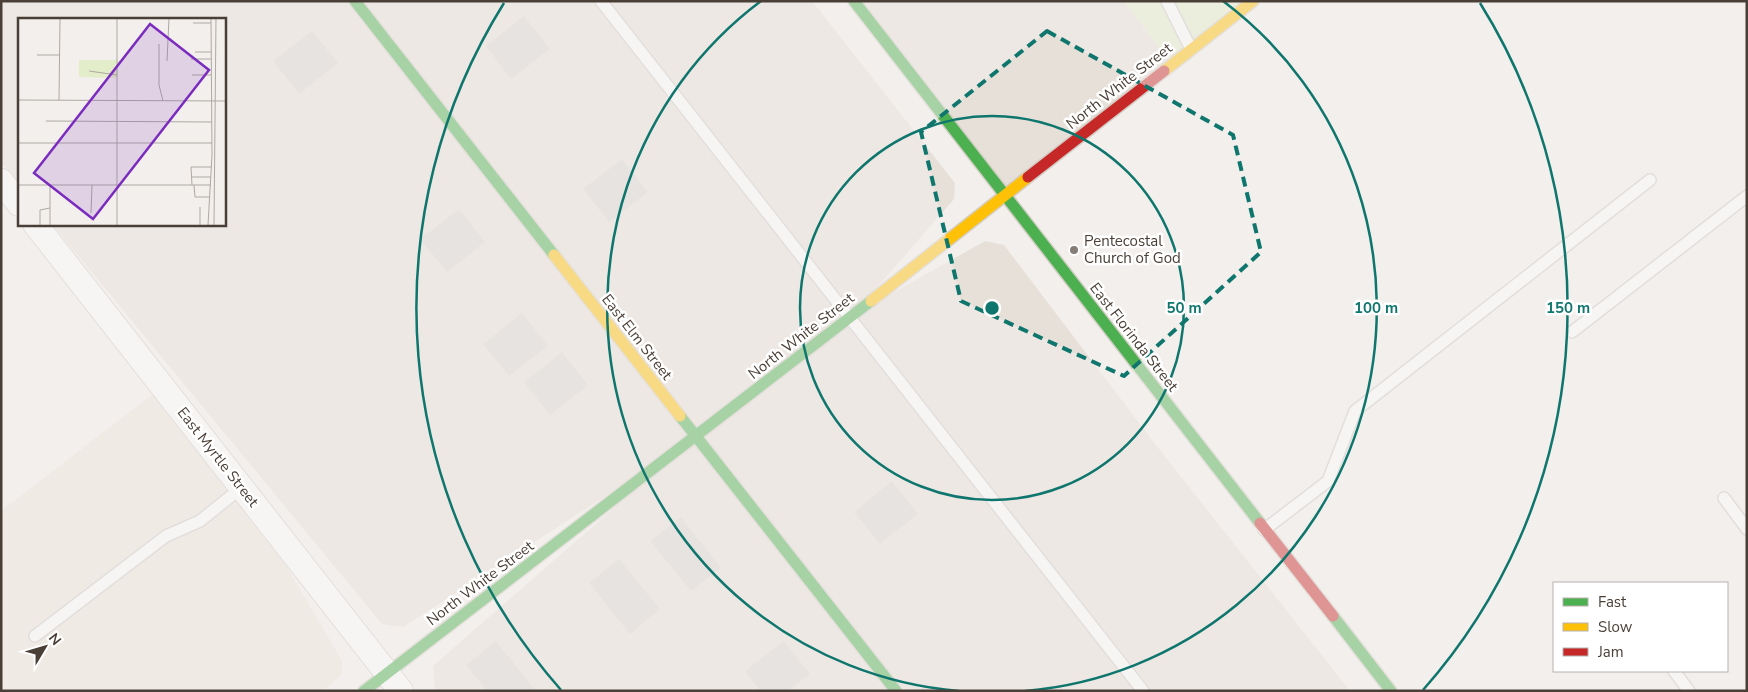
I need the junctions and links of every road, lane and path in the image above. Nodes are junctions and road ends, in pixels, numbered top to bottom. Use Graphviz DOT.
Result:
graph roads {
  1 [pos="356,1"];
  2 [pos="601,1"];
  3 [pos="854,1"];
  4 [pos="1167,1"];
  5 [pos="1253,1"];
  6 [pos="1191,49"];
  7 [pos="1650,180"];
  8 [pos="1,181"];
  9 [pos="1005,196"];
  10 [pos="1747,196"];
  11 [pos="18,203"];
  12 [pos="35,225"];
  13 [pos="850,318"];
  14 [pos="1572,332"];
  15 [pos="696,437"];
  16 [pos="241,488"];
  17 [pos="1724,498"];
  18 [pos="1747,529"];
  19 [pos="1264,530"];
  20 [pos="35,636"];
  21 [pos="1675,672"];
  22 [pos="394,682"];
  23 [pos="364,691"];
  24 [pos="896,691"];
  25 [pos="1143,691"];
  26 [pos="1391,691"];
  27 [pos="1689,691"];
  1 -- 15 [label="street, East Elm Street"];
  2 -- 13 [label="lane"];
  3 -- 9 [label="street, East Florinda Street"];
  4 -- 6 [label="lane"];
  5 -- 6 [label="street, North White Street"];
  6 -- 9 [label="street, North White Street"];
  7 -- 19 [label="lane"];
  8 -- 11 [label="street"];
  9 -- 13 [label="street, North White Street"];
  9 -- 19 [label="street, East Florinda Street"];
  10 -- 14 [label="lane"];
  12 -- 16 [label="street, East Myrtle Street"];
  13 -- 15 [label="street, North White Street"];
  13 -- 25 [label="lane"];
  15 -- 22 [label="street, North White Street"];
  15 -- 24 [label="street, East Elm Street"];
  16 -- 20 [label="lane"];
  16 -- 22 [label="street, East Myrtle Street"];
  17 -- 18 [label="lane"];
  19 -- 26 [label="street, East Florinda Street"];
  21 -- 27 [label="lane"];
  22 -- 23 [label="street, North White Street"];
}
